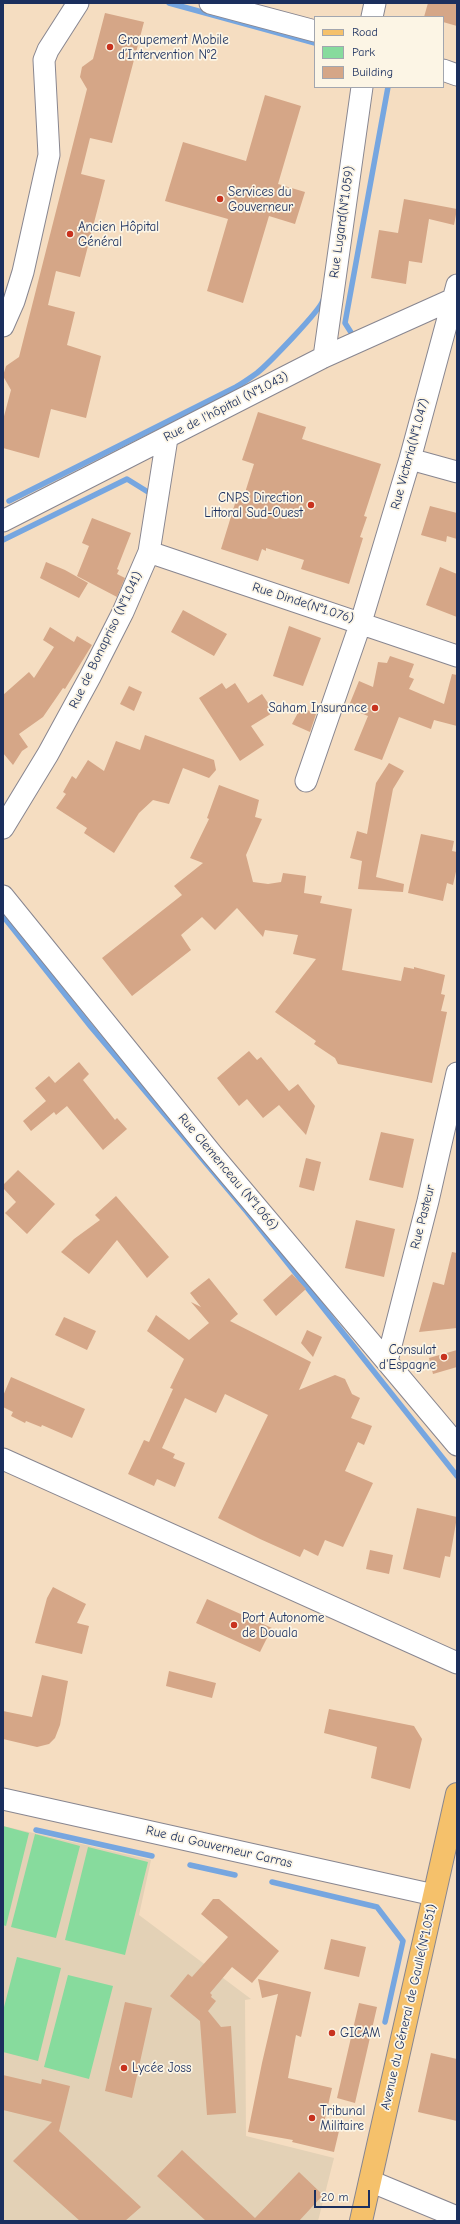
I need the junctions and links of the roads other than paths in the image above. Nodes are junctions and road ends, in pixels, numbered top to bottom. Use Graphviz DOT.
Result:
graph roads {
  1 [pos="78,3"];
  2 [pos="210,3"];
  3 [pos="375,3"];
  4 [pos="372,16"];
  5 [pos="314,31"];
  6 [pos="444,70"];
  7 [pos="457,75"];
  8 [pos="362,88"];
  9 [pos="454,293"];
  10 [pos="3,326"];
  11 [pos="324,357"];
  12 [pos="167,438"];
  13 [pos="410,459"];
  14 [pos="457,472"];
  15 [pos="3,521"];
  16 [pos="149,552"];
  17 [pos="361,622"];
  18 [pos="457,656"];
  19 [pos="306,781"];
  20 [pos="3,828"];
  21 [pos="3,896"];
  22 [pos="457,1073"];
  23 [pos="387,1362"];
  24 [pos="457,1445"];
  25 [pos="3,1459"];
  26 [pos="457,1663"];
  27 [pos="457,1794"];
  28 [pos="3,1799"];
  29 [pos="434,1895"];
  30 [pos="370,2181"];
  31 [pos="457,2217"];
  32 [pos="361,2221"];
  1 -- 10 [label="street"];
  2 -- 5 [label="street"];
  3 -- 4 [label="street"];
  6 -- 7 [label="street"];
  8 -- 11 [label="street, Rue Lugard(N°1.059)"];
  9 -- 11 [label="street, Rue de l'hôpital (N°1.043)"];
  9 -- 13 [label="street, Rue Victoria(N°1.047)"];
  11 -- 12 [label="street, Rue de l'hôpital (N°1.043)"];
  12 -- 15 [label="street, Rue de l'hôpital (N°1.043)"];
  12 -- 16 [label="street, Rue de Bonapriso (N°1.041)"];
  13 -- 14 [label="street"];
  13 -- 17 [label="street, Rue Victoria(N°1.047)"];
  16 -- 17 [label="street, Rue Dinde(N°1.076)"];
  16 -- 20 [label="street, Rue de Bonapriso (N°1.041)"];
  17 -- 18 [label="street, Rue Dinde(N°1.076)"];
  17 -- 19 [label="street, Rue Victoria(N°1.047)"];
  21 -- 23 [label="street, Rue Clemenceau (N°1.066)"];
  22 -- 23 [label="street, Rue Pasteur"];
  23 -- 24 [label="street, Rue Clemenceau (N°1.066)"];
  25 -- 26 [label="street"];
  27 -- 29 [label="main road, Avenue du Géneral de Gaulle(N°1.051)"];
  28 -- 29 [label="street, Rue du Gouverneur Carras"];
  29 -- 30 [label="main road, Avenue du Géneral de Gaulle(N°1.051)"];
  30 -- 31 [label="street"];
  30 -- 32 [label="main road, Avenue du Géneral de Gaulle(N°1.051)"];
}
